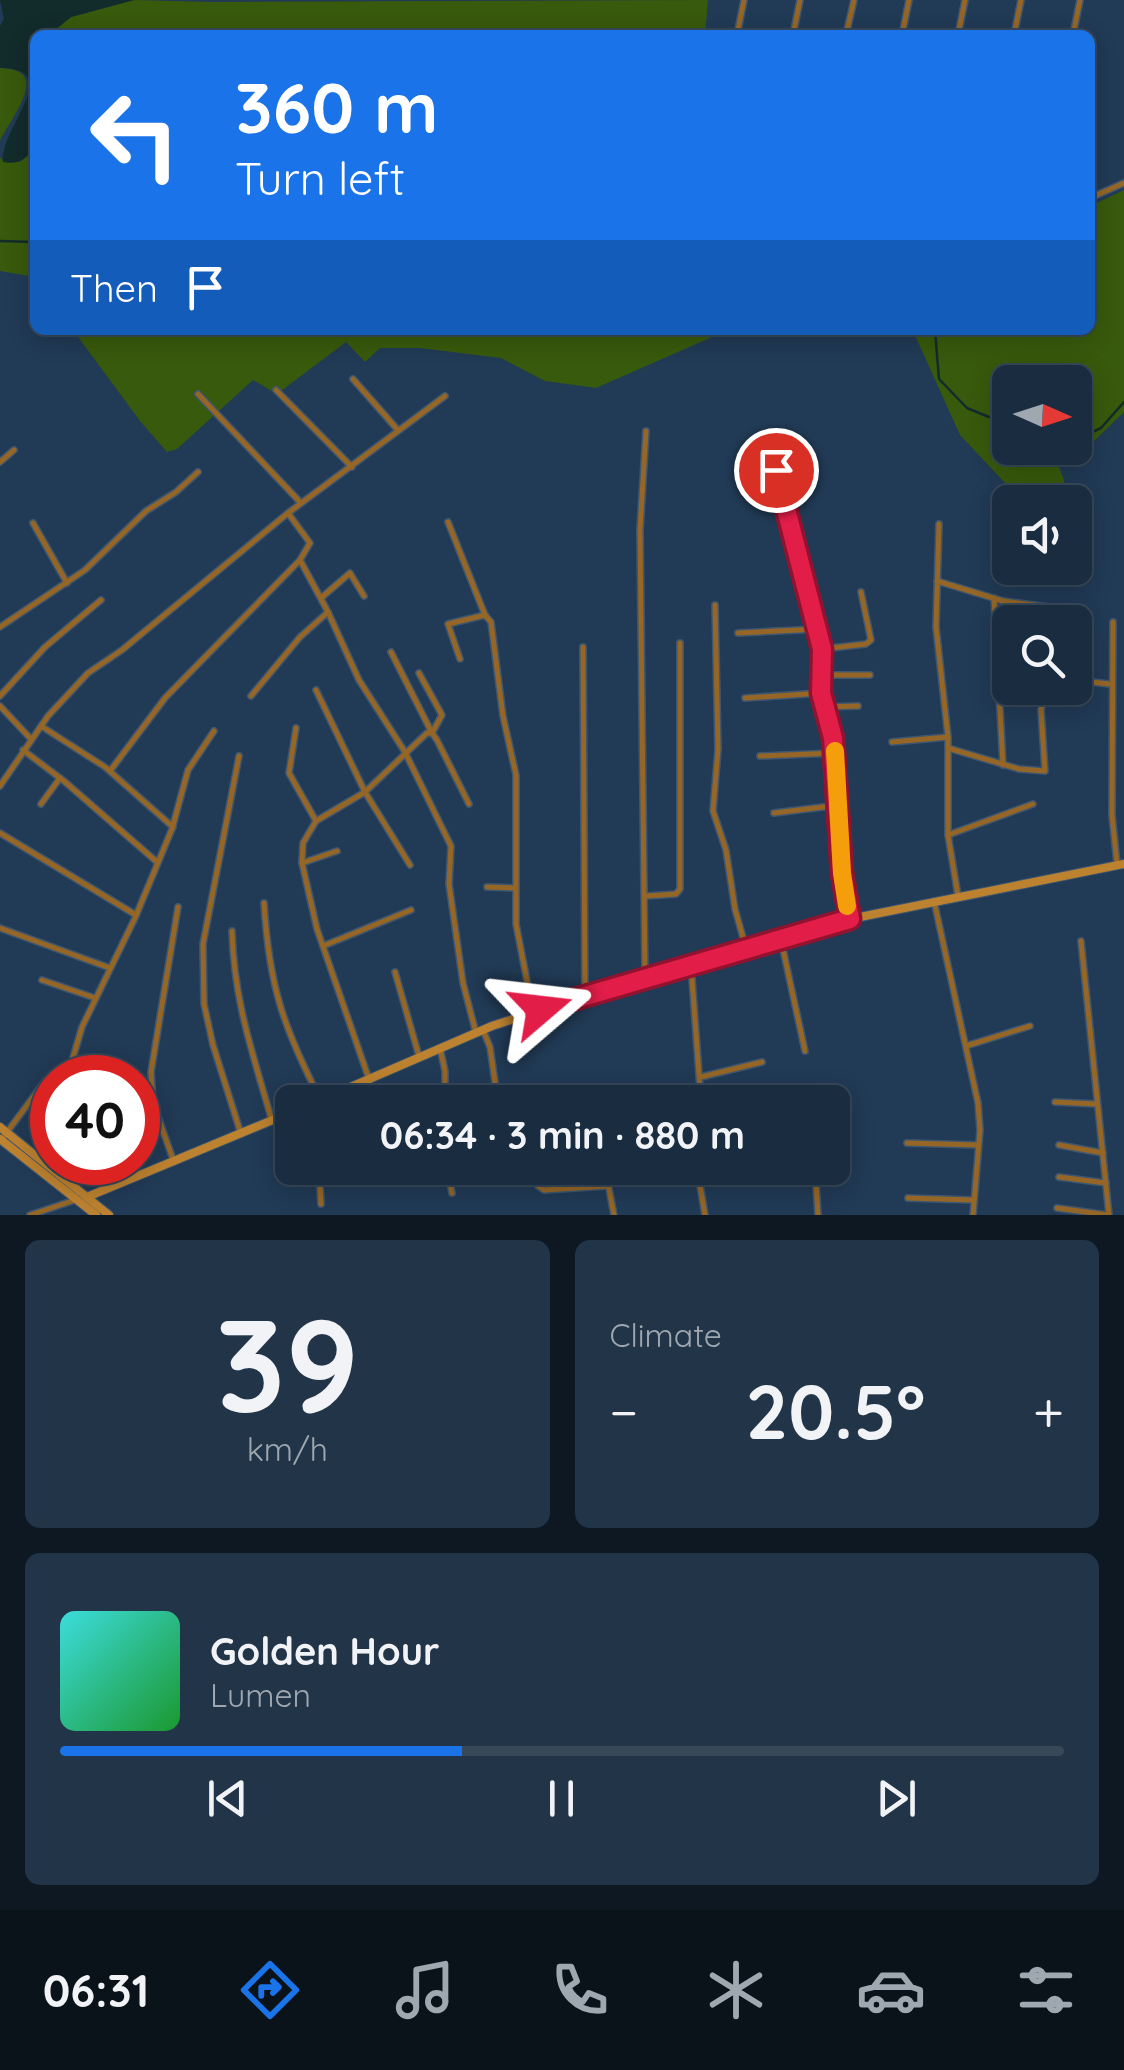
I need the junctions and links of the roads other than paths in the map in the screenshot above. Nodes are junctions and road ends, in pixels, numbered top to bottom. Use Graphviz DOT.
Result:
graph roads {
  1 [pos="744,0"];
  2 [pos="800,0"];
  3 [pos="854,0"];
  4 [pos="910,0"];
  5 [pos="965,0"];
  6 [pos="1021,0"];
  7 [pos="1080,0"];
  8 [pos="738,30"];
  9 [pos="794,30"];
  10 [pos="847,30"];
  11 [pos="903,30"];
  12 [pos="959,30"];
  13 [pos="1015,30"];
  14 [pos="1074,30"];
  15 [pos="1124,183"];
  16 [pos="1095,196"];
  17 [pos="353,380"];
  18 [pos="276,390"];
  19 [pos="198,394"];
  20 [pos="445,396"];
  21 [pos="398,430"];
  22 [pos="646,431"];
  23 [pos="760,442"];
  24 [pos="14,450"];
  25 [pos="0,462"];
  26 [pos="352,467"];
  27 [pos="198,472"];
  28 [pos="302,503"];
  29 [pos="288,513"];
  30 [pos="448,522"];
  31 [pos="33,523"];
  32 [pos="939,524"];
  33 [pos="300,560"];
  34 [pos="936,580"];
  35 [pos="67,583"];
  36 [pos="862,592"];
  37 [pos="364,596"];
  38 [pos="321,598"];
  39 [pos="994,598"];
  40 [pos="101,600"];
  41 [pos="1037,605"];
  42 [pos="715,606"];
  43 [pos="328,612"];
  44 [pos="486,615"];
  45 [pos="1112,622"];
  46 [pos="0,626"];
  47 [pos="818,629"];
  48 [pos="738,633"];
  49 [pos="680,644"];
  50 [pos="583,647"];
  51 [pos="822,649"];
  52 [pos="391,652"];
  53 [pos="460,659"];
  54 [pos="420,674"];
  55 [pos="820,675"];
  56 [pos="870,675"];
  57 [pos="1092,681"];
  58 [pos="1111,684"];
  59 [pos="316,690"];
  60 [pos="821,693"];
  61 [pos="0,696"];
  62 [pos="251,696"];
  63 [pos="745,698"];
  64 [pos="1042,705"];
  65 [pos="0,706"];
  66 [pos="858,706"];
  67 [pos="824,707"];
  68 [pos="41,726"];
  69 [pos="296,728"];
  70 [pos="214,730"];
  71 [pos="432,733"];
  72 [pos="948,736"];
  73 [pos="30,738"];
  74 [pos="892,742"];
  75 [pos="948,748"];
  76 [pos="23,750"];
  77 [pos="406,752"];
  78 [pos="835,753"];
  79 [pos="239,756"];
  80 [pos="760,756"];
  81 [pos="1003,765"];
  82 [pos="110,772"];
  83 [pos="60,778"];
  84 [pos="0,786"];
  85 [pos="365,792"];
  86 [pos="41,804"];
  87 [pos="469,804"];
  88 [pos="1033,804"];
  89 [pos="839,805"];
  90 [pos="774,813"];
  91 [pos="316,821"];
  92 [pos="173,826"];
  93 [pos="0,833"];
  94 [pos="948,836"];
  95 [pos="337,850"];
  96 [pos="157,862"];
  97 [pos="302,863"];
  98 [pos="410,864"];
  99 [pos="1120,864"];
  100 [pos="487,887"];
  101 [pos="515,888"];
  102 [pos="646,896"];
  103 [pos="958,896"];
  104 [pos="934,901"];
  105 [pos="264,902"];
  106 [pos="178,906"];
  107 [pos="410,910"];
  108 [pos="136,915"];
  109 [pos="850,919"];
  110 [pos="0,928"];
  111 [pos="232,932"];
  112 [pos="781,940"];
  113 [pos="1081,941"];
  114 [pos="323,946"];
  115 [pos="746,950"];
  116 [pos="691,965"];
  117 [pos="110,968"];
  118 [pos="395,972"];
  119 [pos="646,978"];
  120 [pos="42,980"];
  121 [pos="585,996"];
  122 [pos="95,998"];
  123 [pos="533,1012"];
  124 [pos="1030,1026"];
  125 [pos="479,1031"];
  126 [pos="966,1046"];
  127 [pos="440,1048"];
  128 [pos="805,1051"];
  129 [pos="74,1055"];
  130 [pos="419,1058"];
  131 [pos="762,1062"];
  132 [pos="701,1077"];
  133 [pos="370,1079"];
  134 [pos="311,1085"];
  135 [pos="356,1085"];
  136 [pos="446,1085"];
  137 [pos="495,1085"];
  138 [pos="701,1085"];
  139 [pos="30,1099"];
  140 [pos="1056,1102"];
  141 [pos="1096,1104"];
  142 [pos="275,1120"];
  143 [pos="272,1121"];
  144 [pos="4,1129"];
  145 [pos="241,1134"];
  146 [pos="1,1139"];
  147 [pos="906,1143"];
  148 [pos="978,1145"];
  149 [pos="1060,1145"];
  150 [pos="1103,1153"];
  151 [pos="174,1162"];
  152 [pos="1059,1177"];
  153 [pos="1106,1183"];
  154 [pos="108,1185"];
  155 [pos="320,1185"];
  156 [pos="450,1185"];
  157 [pos="538,1185"];
  158 [pos="699,1185"];
  159 [pos="816,1185"];
  160 [pos="607,1186"];
  161 [pos="110,1188"];
  162 [pos="452,1193"];
  163 [pos="82,1198"];
  164 [pos="908,1198"];
  165 [pos="973,1200"];
  166 [pos="321,1204"];
  167 [pos="1057,1208"];
  168 [pos="30,1215"];
  169 [pos="96,1215"];
  170 [pos="109,1215"];
  171 [pos="614,1215"];
  172 [pos="705,1215"];
  173 [pos="818,1215"];
  174 [pos="972,1215"];
  175 [pos="1108,1215"];
  1 -- 8 [label="street"];
  2 -- 9 [label="street"];
  3 -- 10 [label="street"];
  4 -- 11 [label="street"];
  5 -- 12 [label="street"];
  6 -- 13 [label="street"];
  7 -- 14 [label="street"];
  15 -- 16 [label="street"];
  17 -- 21 [label="street"];
  18 -- 26 [label="street"];
  19 -- 28 [label="street"];
  20 -- 21 [label="street"];
  21 -- 26 [label="street"];
  22 -- 102 [label="street"];
  23 -- 47 [label="street"];
  24 -- 25 [label="street"];
  26 -- 28 [label="street"];
  27 -- 35 [label="street"];
  28 -- 29 [label="street"];
  29 -- 33 [label="street"];
  29 -- 68 [label="street"];
  30 -- 44 [label="street"];
  31 -- 35 [label="street"];
  32 -- 34 [label="street"];
  33 -- 38 [label="street"];
  33 -- 82 [label="street"];
  34 -- 39 [label="street"];
  34 -- 72 [label="street"];
  35 -- 46 [label="street"];
  36 -- 51 [label="street"];
  37 -- 38 [label="street"];
  38 -- 43 [label="street"];
  39 -- 41 [label="street"];
  39 -- 81 [label="street"];
  40 -- 61 [label="street"];
  42 -- 115 [label="street"];
  43 -- 62 [label="street"];
  43 -- 77 [label="street"];
  44 -- 53 [label="street"];
  44 -- 101 [label="street"];
  45 -- 58 [label="street"];
  47 -- 48 [label="street"];
  47 -- 51 [label="street"];
  49 -- 102 [label="street"];
  50 -- 121 [label="street"];
  51 -- 55 [label="street"];
  52 -- 71 [label="street"];
  54 -- 71 [label="street"];
  55 -- 56 [label="street"];
  55 -- 60 [label="street"];
  57 -- 58 [label="street"];
  58 -- 99 [label="street"];
  59 -- 85 [label="street"];
  60 -- 63 [label="street"];
  60 -- 67 [label="street"];
  64 -- 81 [label="street"];
  65 -- 73 [label="street"];
  66 -- 67 [label="street"];
  67 -- 78 [label="street"];
  68 -- 73 [label="street"];
  68 -- 82 [label="street"];
  69 -- 91 [label="street"];
  70 -- 92 [label="street"];
  71 -- 77 [label="street"];
  71 -- 87 [label="street"];
  72 -- 74 [label="street"];
  72 -- 75 [label="street"];
  73 -- 76 [label="street"];
  75 -- 81 [label="street"];
  75 -- 94 [label="street"];
  76 -- 83 [label="street"];
  76 -- 84 [label="street"];
  77 -- 85 [label="street"];
  77 -- 125 [label="street"];
  78 -- 80 [label="street"];
  78 -- 89 [label="street"];
  79 -- 145 [label="street"];
  82 -- 92 [label="street"];
  83 -- 86 [label="street"];
  83 -- 96 [label="street"];
  85 -- 91 [label="street"];
  85 -- 98 [label="street"];
  88 -- 94 [label="street"];
  89 -- 90 [label="street"];
  89 -- 109 [label="street"];
  91 -- 97 [label="street"];
  92 -- 96 [label="street"];
  93 -- 108 [label="street"];
  94 -- 103 [label="street"];
  95 -- 97 [label="street"];
  96 -- 108 [label="street"];
  97 -- 114 [label="street"];
  99 -- 103 [label="street"];
  100 -- 101 [label="street"];
  101 -- 123 [label="street"];
  102 -- 119 [label="street"];
  103 -- 104 [label="street"];
  104 -- 109 [label="street"];
  104 -- 126 [label="street"];
  105 -- 134 [label="street"];
  106 -- 151 [label="street"];
  107 -- 114 [label="street"];
  108 -- 117 [label="street"];
  109 -- 112 [label="street"];
  110 -- 117 [label="street"];
  111 -- 143 [label="street"];
  112 -- 115 [label="street"];
  112 -- 128 [label="street"];
  113 -- 141 [label="street"];
  114 -- 133 [label="street"];
  115 -- 116 [label="street"];
  116 -- 119 [label="street"];
  116 -- 132 [label="street"];
  117 -- 122 [label="street"];
  118 -- 130 [label="street"];
  119 -- 121 [label="street"];
  120 -- 122 [label="street"];
  121 -- 123 [label="street"];
  122 -- 129 [label="street"];
  123 -- 125 [label="street"];
  124 -- 126 [label="street"];
  125 -- 127 [label="street"];
  125 -- 137 [label="street"];
  126 -- 148 [label="street"];
  127 -- 130 [label="street"];
  127 -- 136 [label="street"];
  130 -- 133 [label="street"];
  131 -- 132 [label="street"];
  132 -- 138 [label="street"];
  133 -- 135 [label="street"];
  139 -- 144 [label="street"];
  140 -- 141 [label="street"];
  141 -- 150 [label="street"];
  142 -- 143 [label="street"];
  143 -- 145 [label="street"];
  144 -- 146 [label="street"];
  144 -- 163 [label="street"];
  145 -- 151 [label="street"];
  146 -- 163 [label="street"];
  147 -- 148 [label="street"];
  148 -- 165 [label="street"];
  149 -- 150 [label="street"];
  150 -- 153 [label="street"];
  151 -- 161 [label="street"];
  152 -- 153 [label="street"];
  153 -- 175 [label="street"];
  154 -- 161 [label="street"];
  155 -- 166 [label="street"];
  156 -- 162 [label="street"];
  157 -- 160 [label="street"];
  158 -- 172 [label="street"];
  159 -- 173 [label="street"];
  160 -- 171 [label="street"];
  161 -- 163 [label="street"];
  163 -- 168 [label="street"];
  163 -- 169 [label="street"];
  163 -- 170 [label="street"];
  164 -- 165 [label="street"];
  165 -- 174 [label="street"];
  167 -- 175 [label="street"];
}
